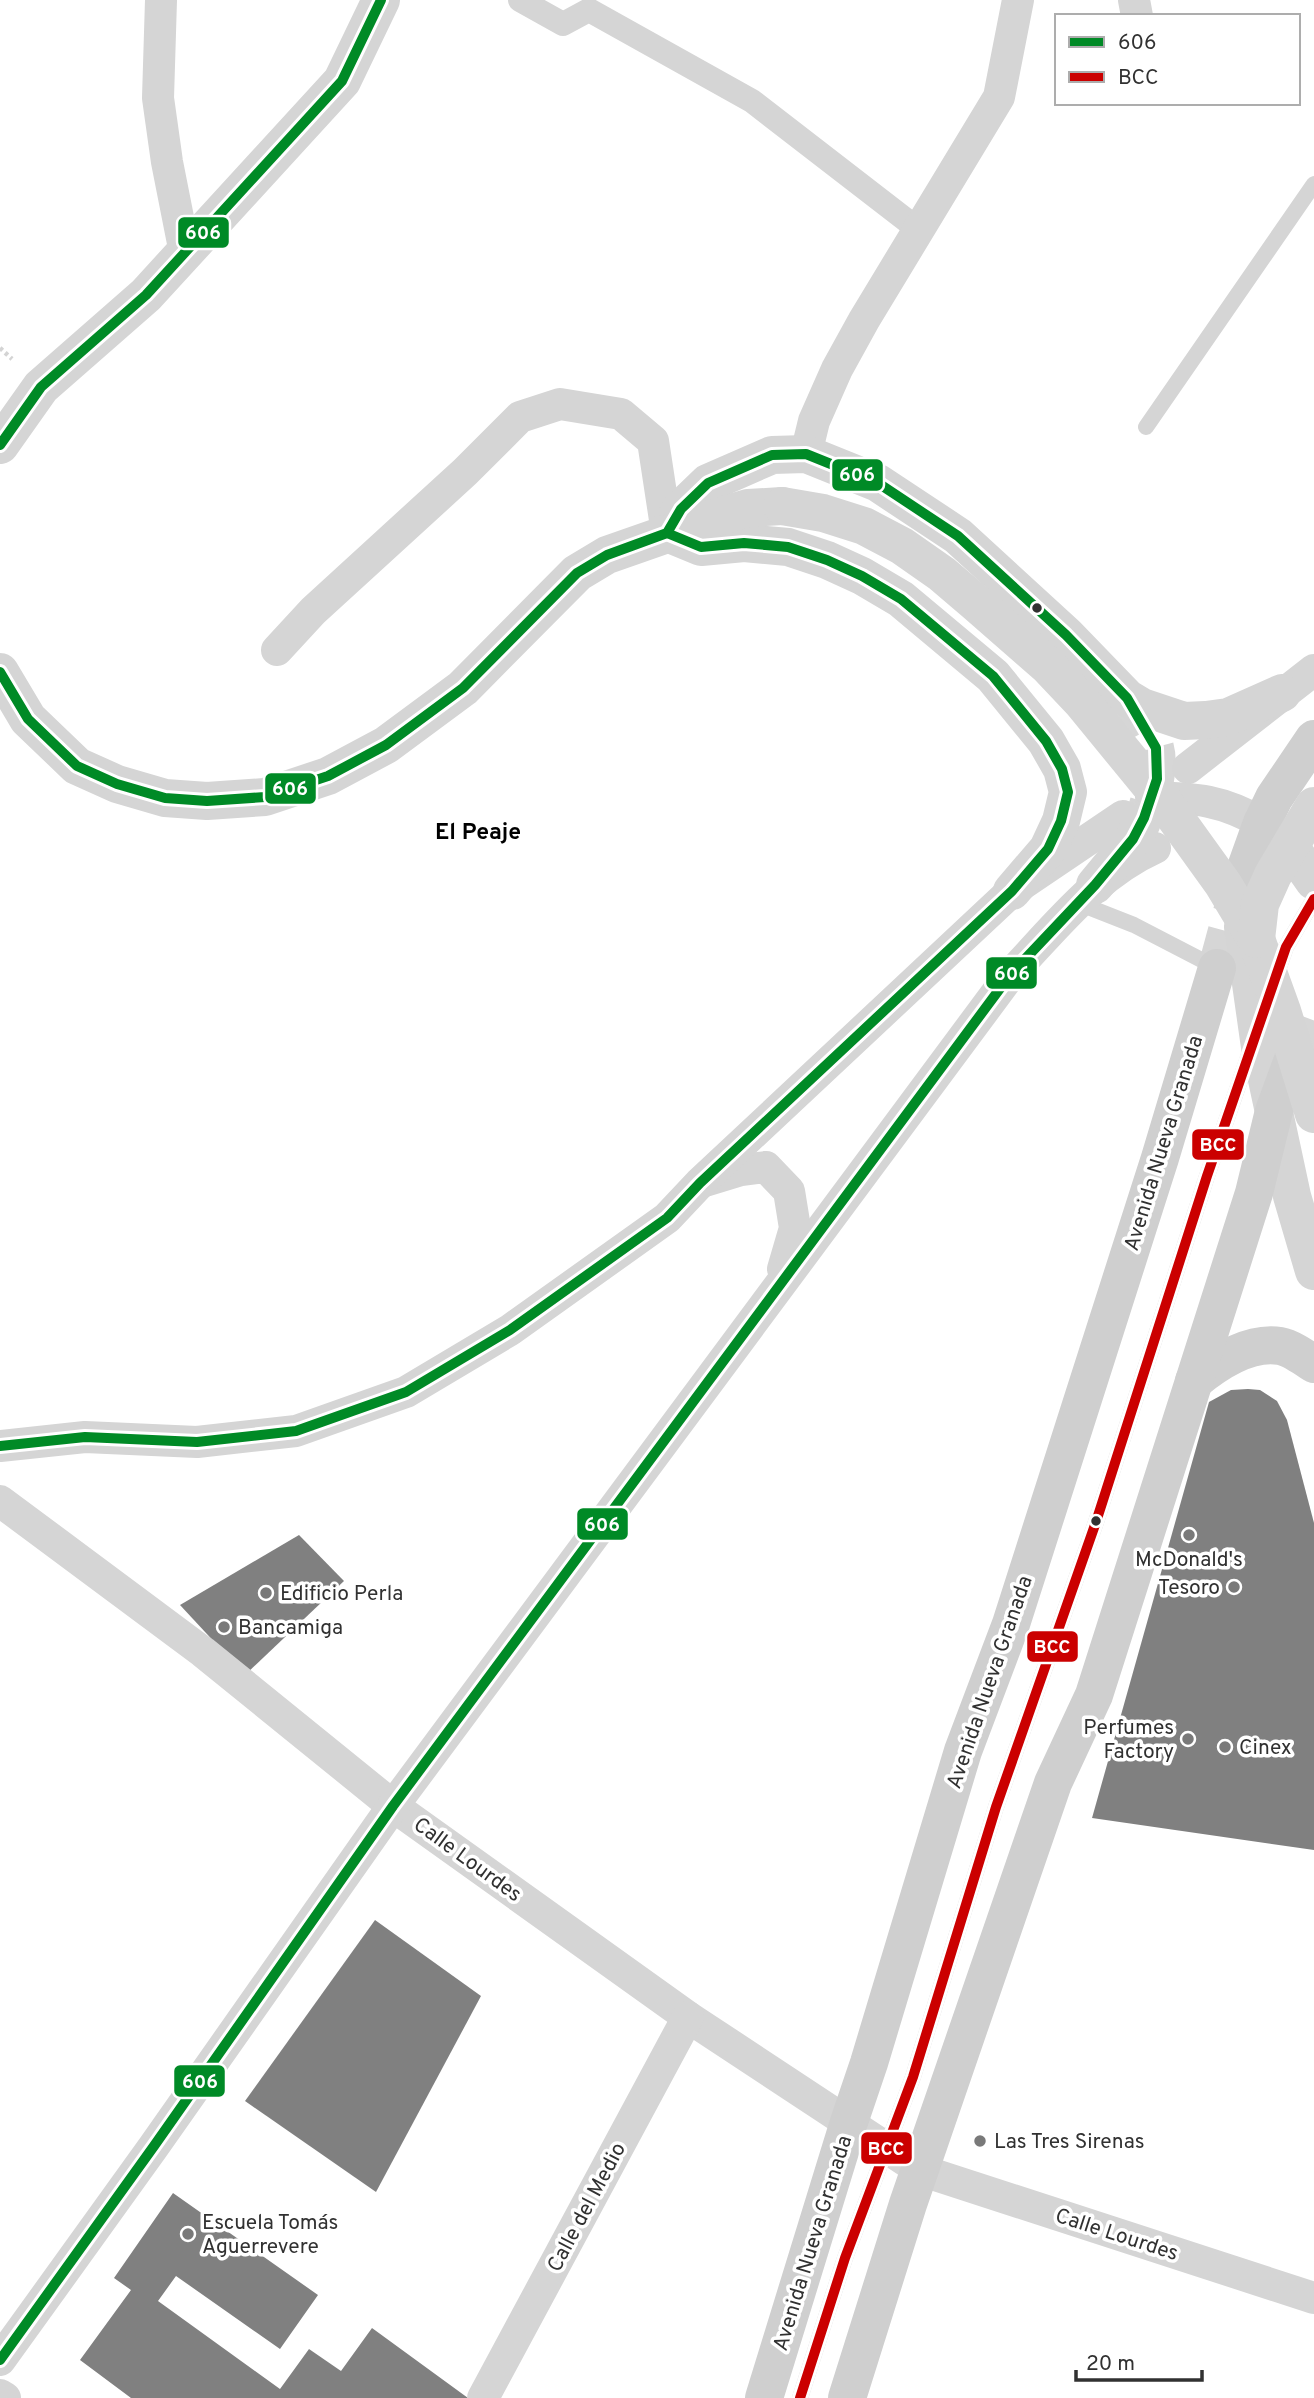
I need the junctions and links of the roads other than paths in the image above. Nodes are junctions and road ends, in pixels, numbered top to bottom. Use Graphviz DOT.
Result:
graph roads {
  1 [pos="161,0"];
  2 [pos="381,0"];
  3 [pos="520,0"];
  4 [pos="1018,0"];
  5 [pos="1314,184"];
  6 [pos="919,230"];
  7 [pos="185,253"];
  8 [pos="1146,427"];
  9 [pos="0,445"];
  10 [pos="806,454"];
  11 [pos="667,533"];
  12 [pos="277,650"];
  13 [pos="1314,670"];
  14 [pos="0,671"];
  15 [pos="1282,693"];
  16 [pos="1314,739"];
  17 [pos="1188,768"];
  18 [pos="1314,806"];
  19 [pos="1143,821"];
  20 [pos="1262,823"];
  21 [pos="1314,881"];
  22 [pos="1238,890"];
  23 [pos="1012,891"];
  24 [pos="1087,894"];
  25 [pos="1314,899"];
  26 [pos="1256,939"];
  27 [pos="1217,968"];
  28 [pos="1257,1031"];
  29 [pos="1295,1054"];
  30 [pos="1274,1111"];
  31 [pos="1314,1114"];
  32 [pos="700,1183"];
  33 [pos="1314,1271"];
  34 [pos="775,1294"];
  35 [pos="1314,1364"];
  36 [pos="1194,1381"];
  37 [pos="0,1446"];
  38 [pos="0,1501"];
  39 [pos="393,1806"];
  40 [pos="688,2017"];
  41 [pos="849,2122"];
  42 [pos="886,2148"];
  43 [pos="920,2170"];
  44 [pos="1314,2298"];
  45 [pos="0,2360"];
  46 [pos="0,2395"];
  47 [pos="5,2398"];
  48 [pos="483,2398"];
  49 [pos="764,2398"];
  50 [pos="800,2398"];
  51 [pos="847,2398"];
  1 -- 7 [label="street"];
  2 -- 7 [label="street"];
  3 -- 6 [label="street"];
  4 -- 6 [label="street"];
  5 -- 8 [label="lane"];
  6 -- 10 [label="street"];
  7 -- 9 [label="street"];
  10 -- 11 [label="street"];
  10 -- 15 [label="street"];
  11 -- 12 [label="street"];
  11 -- 14 [label="street"];
  11 -- 23 [label="street"];
  11 -- 26 [label="street, bridge"];
  13 -- 15 [label="street"];
  15 -- 17 [label="street"];
  16 -- 20 [label="main road"];
  18 -- 26 [label="street, bridge"];
  19 -- 20 [label="street"];
  19 -- 23 [label="street"];
  19 -- 24 [label="street"];
  20 -- 21 [label="street"];
  20 -- 22 [label="main road"];
  22 -- 28 [label="street"];
  23 -- 32 [label="street"];
  24 -- 27 [label="lane"];
  24 -- 34 [label="street"];
  25 -- 28 [label="lane"];
  26 -- 31 [label="street, bridge"];
  27 -- 41 [label="main road, Avenida Nueva Granada"];
  28 -- 30 [label="street"];
  28 -- 42 [label="lane"];
  29 -- 30 [label="main road"];
  30 -- 33 [label="street"];
  30 -- 36 [label="main road"];
  32 -- 34 [label="street"];
  32 -- 37 [label="street"];
  34 -- 39 [label="street"];
  35 -- 36 [label="main road"];
  36 -- 43 [label="main road"];
  38 -- 39 [label="street, Calle Lourdes"];
  39 -- 40 [label="street, Calle Lourdes"];
  39 -- 45 [label="street"];
  40 -- 41 [label="street, Calle Lourdes"];
  40 -- 48 [label="street, Calle del Medio"];
  41 -- 42 [label="street, Calle Lourdes"];
  41 -- 49 [label="main road, Avenida Nueva Granada"];
  42 -- 43 [label="street, Calle Lourdes"];
  42 -- 50 [label="lane"];
  43 -- 44 [label="street, Calle Lourdes"];
  43 -- 51 [label="main road"];
  46 -- 47 [label="street"];
}
